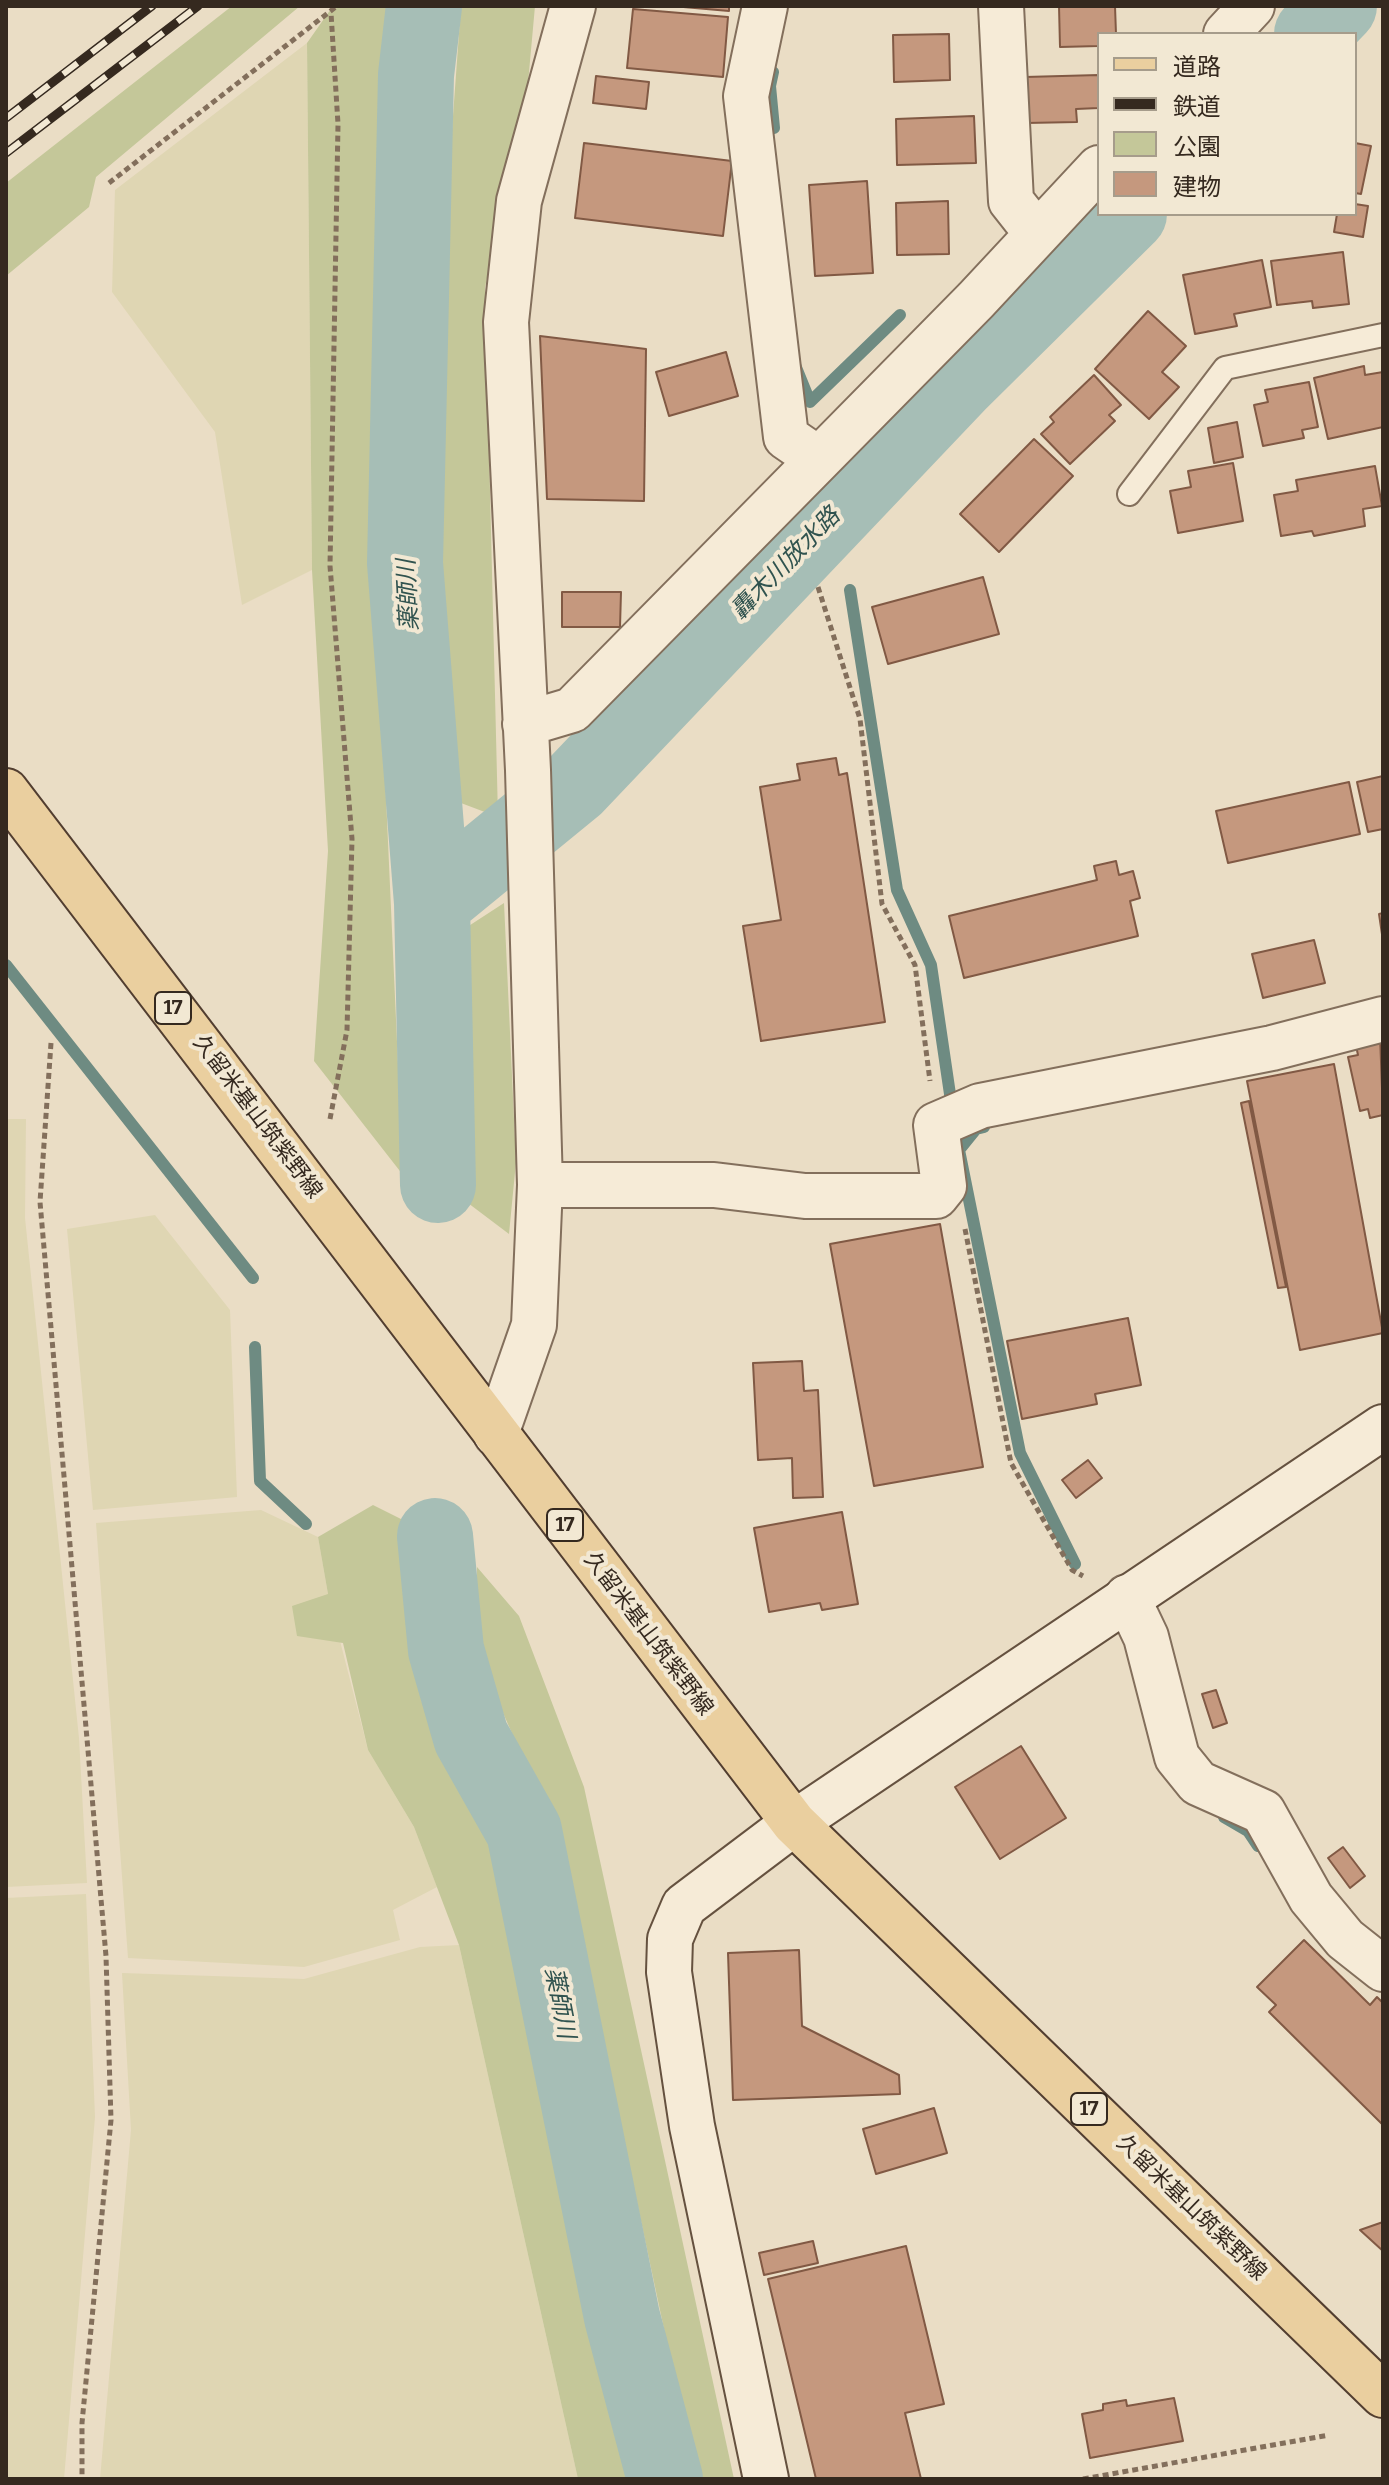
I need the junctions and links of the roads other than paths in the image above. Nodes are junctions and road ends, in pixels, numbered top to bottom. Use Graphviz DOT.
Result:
graph roads {
  1 [pos="573,6"];
  2 [pos="765,6"];
  3 [pos="1001,6"];
  4 [pos="1252,6"];
  5 [pos="1228,32"];
  6 [pos="1097,170"];
  7 [pos="1037,234"];
  8 [pos="1383,335"];
  9 [pos="818,459"];
  10 [pos="1129,494"];
  11 [pos="525,724"];
  12 [pos="6,791"];
  13 [pos="1383,1019"];
  14 [pos="540,1185"];
  15 [pos="1383,1427"];
  16 [pos="496,1434"];
  17 [pos="1127,1597"];
  18 [pos="794,1823"];
  19 [pos="1383,1969"];
  20 [pos="1383,2395"];
  21 [pos="766,2479"];
  1 -- 11 [label="street"];
  2 -- 9 [label="street"];
  3 -- 7 [label="street"];
  4 -- 5 [label="street"];
  6 -- 7 [label="street"];
  7 -- 9 [label="street"];
  8 -- 10 [label="lane"];
  9 -- 11 [label="street"];
  11 -- 14 [label="street"];
  12 -- 16 [label="main road, 久留米基山筑紫野線 / 17"];
  13 -- 14 [label="street"];
  14 -- 16 [label="street"];
  15 -- 17 [label="street"];
  16 -- 18 [label="main road, 久留米基山筑紫野線 / 17"];
  17 -- 18 [label="street"];
  17 -- 19 [label="street"];
  18 -- 20 [label="main road, 久留米基山筑紫野線 / 17"];
  18 -- 21 [label="street"];
}
